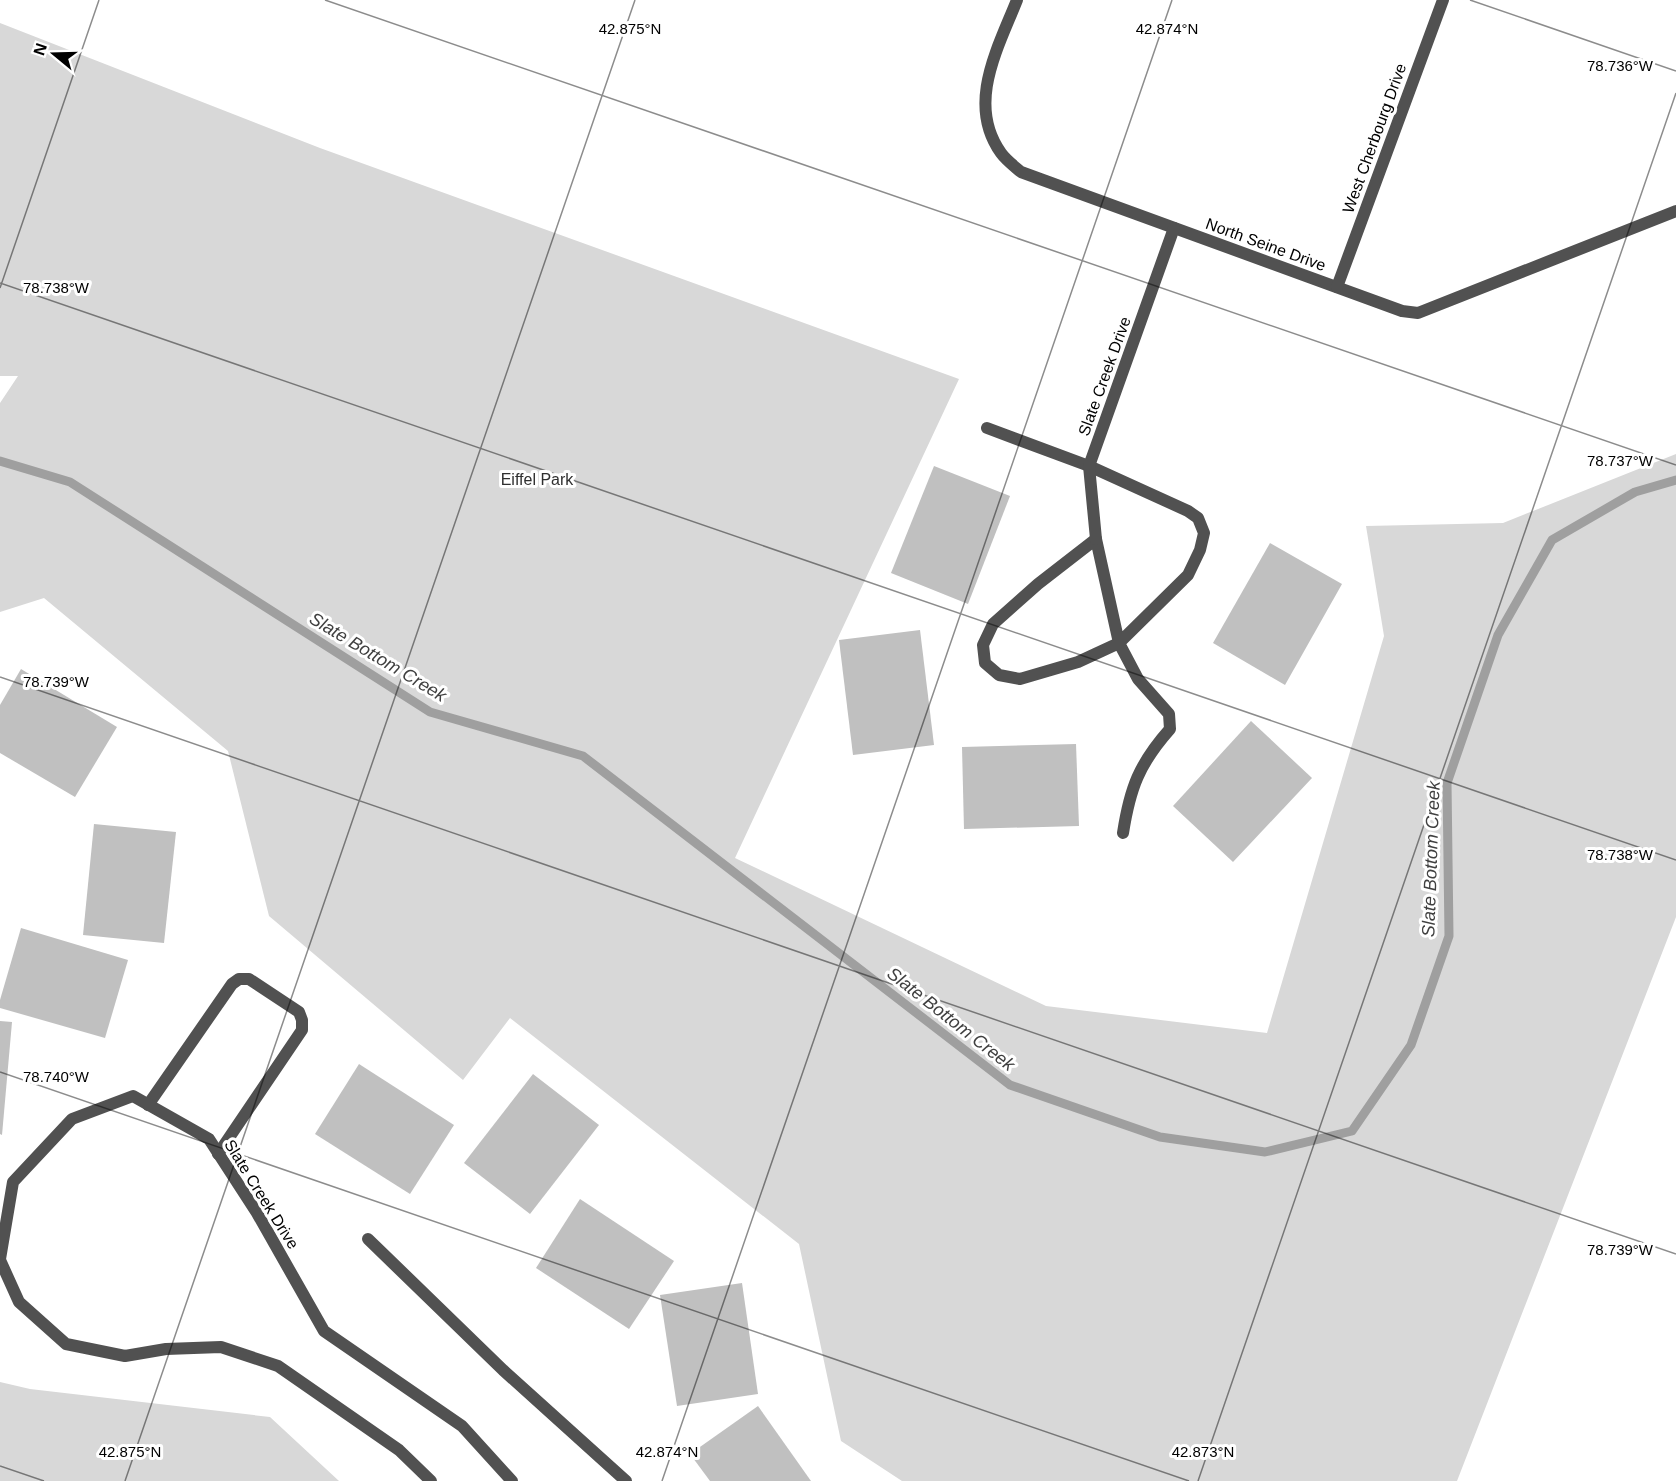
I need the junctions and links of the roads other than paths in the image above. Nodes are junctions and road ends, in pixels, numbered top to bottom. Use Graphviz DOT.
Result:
graph roads {
  1 [pos="1017,0"];
  2 [pos="1443,0"];
  3 [pos="1676,211"];
  4 [pos="1174,228"];
  5 [pos="1337,288"];
  6 [pos="987,428"];
  7 [pos="1089,466"];
  8 [pos="1096,539"];
  9 [pos="1119,643"];
  10 [pos="1123,833"];
  11 [pos="148,1105"];
  12 [pos="218,1154"];
  13 [pos="369,1239"];
  14 [pos="0,1260"];
  15 [pos="431,1481"];
  16 [pos="512,1481"];
  17 [pos="626,1481"];
  1 -- 4 [label="street, North Seine Drive"];
  2 -- 5 [label="street, West Cherbourg Drive"];
  3 -- 5 [label="street, North Seine Drive"];
  4 -- 5 [label="street, North Seine Drive"];
  4 -- 7 [label="street, Slate Creek Drive"];
  6 -- 7 [label="street"];
  7 -- 8 [label="street, Slate Creek Drive"];
  7 -- 9 [label="street"];
  8 -- 9 [label="street, Slate Creek Drive"];
  8 -- 9 [label="street"];
  9 -- 10 [label="street, Slate Creek Drive"];
  11 -- 12 [label="street, Slate Creek Drive"];
  11 -- 12 [label="street"];
  11 -- 14 [label="street, Slate Creek Drive"];
  12 -- 16 [label="street, Slate Creek Drive"];
  13 -- 17 [label="street"];
  14 -- 15 [label="street, Slate Creek Drive"];
}
